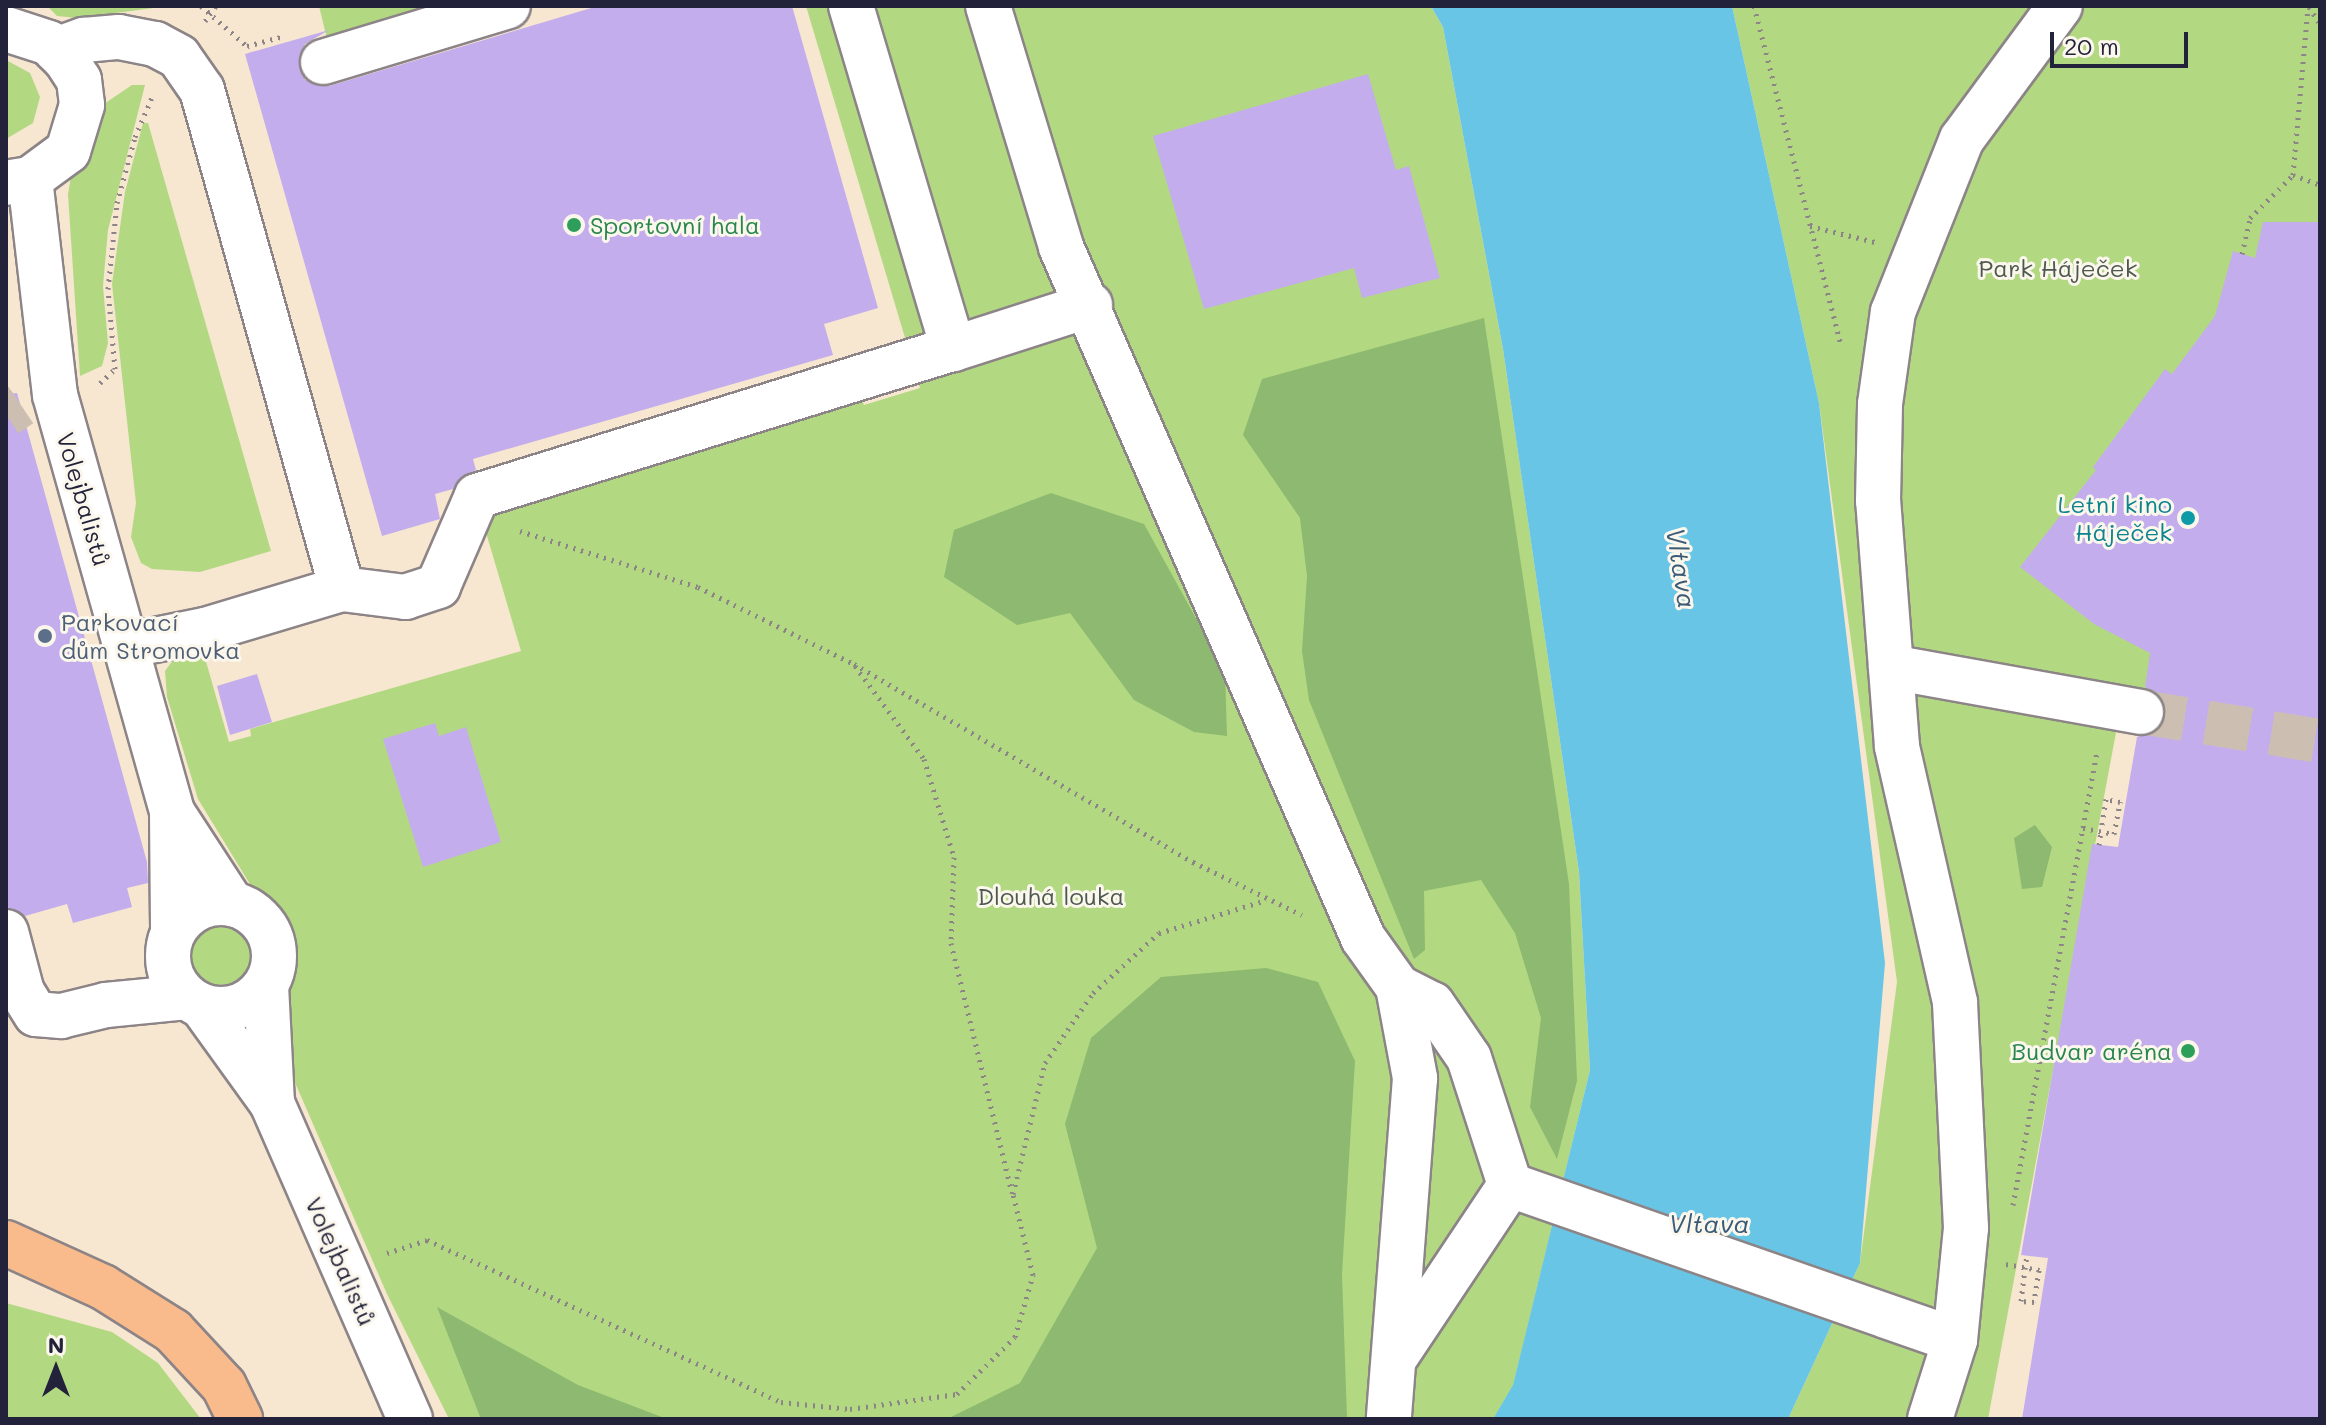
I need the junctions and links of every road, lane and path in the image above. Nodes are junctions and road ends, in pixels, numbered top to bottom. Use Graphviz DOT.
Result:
graph roads {
  1 [pos="201,6"];
  2 [pos="508,6"];
  3 [pos="851,6"];
  4 [pos="988,6"];
  5 [pos="1754,6"];
  6 [pos="2060,6"];
  7 [pos="2308,6"];
  8 [pos="214,8"];
  9 [pos="206,20"];
  10 [pos="2320,24"];
  11 [pos="6,29"];
  12 [pos="309,47"];
  13 [pos="56,50"];
  14 [pos="147,103"];
  15 [pos="2293,175"];
  16 [pos="18,181"];
  17 [pos="2320,185"];
  18 [pos="1810,226"];
  19 [pos="1917,252"];
  20 [pos="2242,254"];
  21 [pos="1090,305"];
  22 [pos="953,349"];
  23 [pos="1844,355"];
  24 [pos="90,386"];
  25 [pos="459,530"];
  26 [pos="324,595"];
  27 [pos="125,646"];
  28 [pos="854,664"];
  29 [pos="1891,667"];
  30 [pos="2124,707"];
  31 [pos="172,812"];
  32 [pos="2083,828"];
  33 [pos="2099,845"];
  34 [pos="1266,900"];
  35 [pos="232,904"];
  36 [pos="6,932"];
  37 [pos="1363,938"];
  38 [pos="170,940"];
  39 [pos="266,985"];
  40 [pos="1398,987"];
  41 [pos="194,1002"];
  42 [pos="106,1005"];
  43 [pos="272,1103"];
  44 [pos="1519,1189"];
  45 [pos="1013,1194"];
  46 [pos="2011,1217"];
  47 [pos="6,1243"];
  48 [pos="2005,1248"];
  49 [pos="2027,1255"];
  50 [pos="2002,1264"];
  51 [pos="344,1267"];
  52 [pos="73,1274"];
  53 [pos="6,1278"];
  54 [pos="2000,1278"];
  55 [pos="1946,1336"];
  56 [pos="1392,1362"];
  57 [pos="240,1419"];
  58 [pos="410,1419"];
  59 [pos="1389,1419"];
  60 [pos="1930,1419"];
  1 -- 8 [label="path"];
  2 -- 12 [label="street"];
  3 -- 22 [label="street"];
  4 -- 21 [label="street"];
  5 -- 18 [label="path"];
  6 -- 19 [label="street"];
  7 -- 10 [label="path"];
  7 -- 15 [label="path"];
  8 -- 9 [label="path"];
  8 -- 12 [label="path"];
  11 -- 13 [label="street"];
  13 -- 16 [label="street"];
  13 -- 26 [label="street"];
  14 -- 24 [label="path"];
  15 -- 17 [label="path"];
  15 -- 20 [label="path"];
  16 -- 27 [label="street, Volejbalistů"];
  18 -- 19 [label="path"];
  18 -- 23 [label="path"];
  19 -- 29 [label="street"];
  21 -- 22 [label="street"];
  21 -- 37 [label="street"];
  22 -- 25 [label="street"];
  25 -- 26 [label="street"];
  25 -- 28 [label="path"];
  26 -- 27 [label="street"];
  27 -- 31 [label="street, Volejbalistů"];
  28 -- 34 [label="path"];
  28 -- 45 [label="path"];
  29 -- 30 [label="street"];
  29 -- 55 [label="street"];
  30 -- 32 [label="path"];
  31 -- 35 [label="street, Volejbalistů"];
  31 -- 38 [label="street, Volejbalistů"];
  32 -- 33 [label="path, bridge"];
  32 -- 46 [label="path"];
  34 -- 37 [label="path"];
  34 -- 45 [label="path"];
  35 -- 38 [label="street"];
  35 -- 39 [label="street, Volejbalistů"];
  36 -- 42 [label="street"];
  37 -- 40 [label="street"];
  38 -- 41 [label="street, Volejbalistů"];
  38 -- 42 [label="street"];
  39 -- 41 [label="street"];
  39 -- 43 [label="street, Volejbalistů"];
  40 -- 44 [label="street"];
  40 -- 56 [label="street"];
  41 -- 42 [label="street"];
  41 -- 43 [label="street, Volejbalistů"];
  43 -- 51 [label="street, Volejbalistů"];
  44 -- 55 [label="street"];
  44 -- 56 [label="street"];
  45 -- 51 [label="path"];
  47 -- 52 [label="main road"];
  48 -- 50 [label="path"];
  49 -- 50 [label="path, bridge"];
  50 -- 54 [label="path"];
  51 -- 58 [label="street, Volejbalistů"];
  52 -- 53 [label="main road"];
  52 -- 57 [label="main road"];
  55 -- 60 [label="street"];
  56 -- 59 [label="street"];
}
